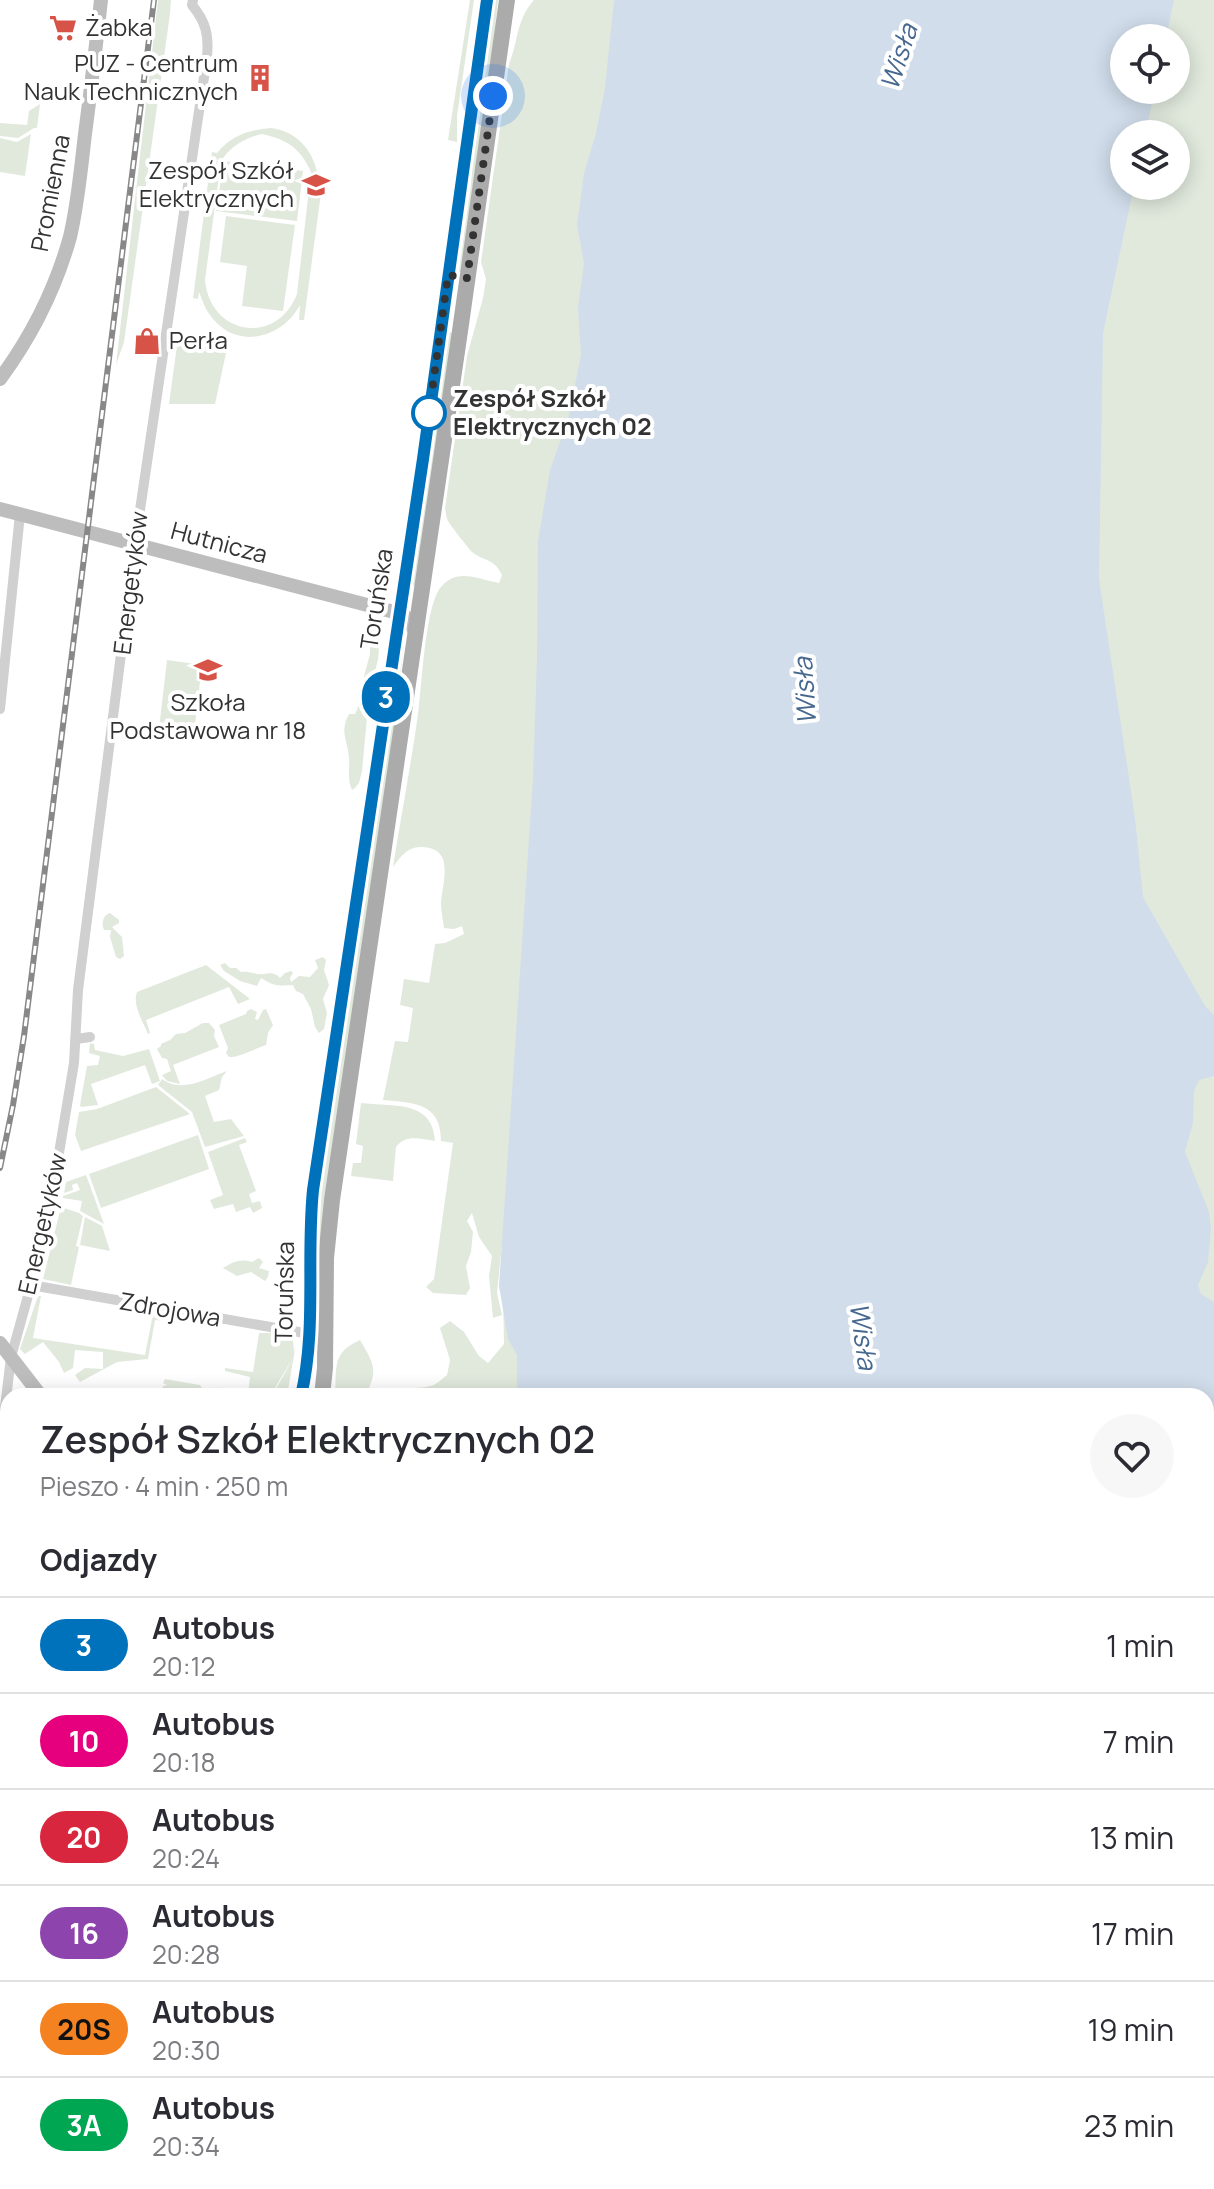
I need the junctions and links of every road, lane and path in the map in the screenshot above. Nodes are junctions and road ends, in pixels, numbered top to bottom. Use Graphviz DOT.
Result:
graph roads {
  1 [pos="101,0"];
  2 [pos="193,0"];
  3 [pos="487,0"];
  4 [pos="507,0"];
  5 [pos="448,275"];
  6 [pos="467,278"];
  7 [pos="0,379"];
  8 [pos="0,509"];
  9 [pos="20,514"];
  10 [pos="136,543"];
  11 [pos="398,613"];
  12 [pos="416,634"];
  13 [pos="0,709"];
  14 [pos="90,1037"];
  15 [pos="76,1039"];
  16 [pos="31,1285"];
  17 [pos="310,1334"];
  18 [pos="0,1343"];
  19 [pos="11,1357"];
  20 [pos="7,1388"];
  21 [pos="35,1388"];
  22 [pos="302,1388"];
  23 [pos="323,1388"];
  1 -- 7 [label="street, Promienna"];
  2 -- 10 [label="street, Energetyków"];
  3 -- 5 [label="main road, Toruńska"];
  4 -- 6 [label="main road, Toruńska"];
  5 -- 6 [label="main road"];
  5 -- 11 [label="main road, Toruńska"];
  6 -- 12 [label="main road, Toruńska"];
  8 -- 9 [label="street, Hutnicza"];
  9 -- 10 [label="street, Hutnicza"];
  9 -- 13 [label="street"];
  10 -- 11 [label="street, Hutnicza"];
  10 -- 15 [label="street, Energetyków"];
  11 -- 12 [label="street"];
  11 -- 17 [label="main road, Toruńska"];
  12 -- 23 [label="main road, Toruńska"];
  14 -- 15 [label="street"];
  15 -- 16 [label="street, Energetyków"];
  16 -- 17 [label="street, Zdrojowa"];
  16 -- 19 [label="street, Energetyków"];
  17 -- 22 [label="main road, Toruńska"];
  18 -- 19 [label="street"];
  19 -- 20 [label="street, Energetyków"];
  19 -- 21 [label="street"];
}
